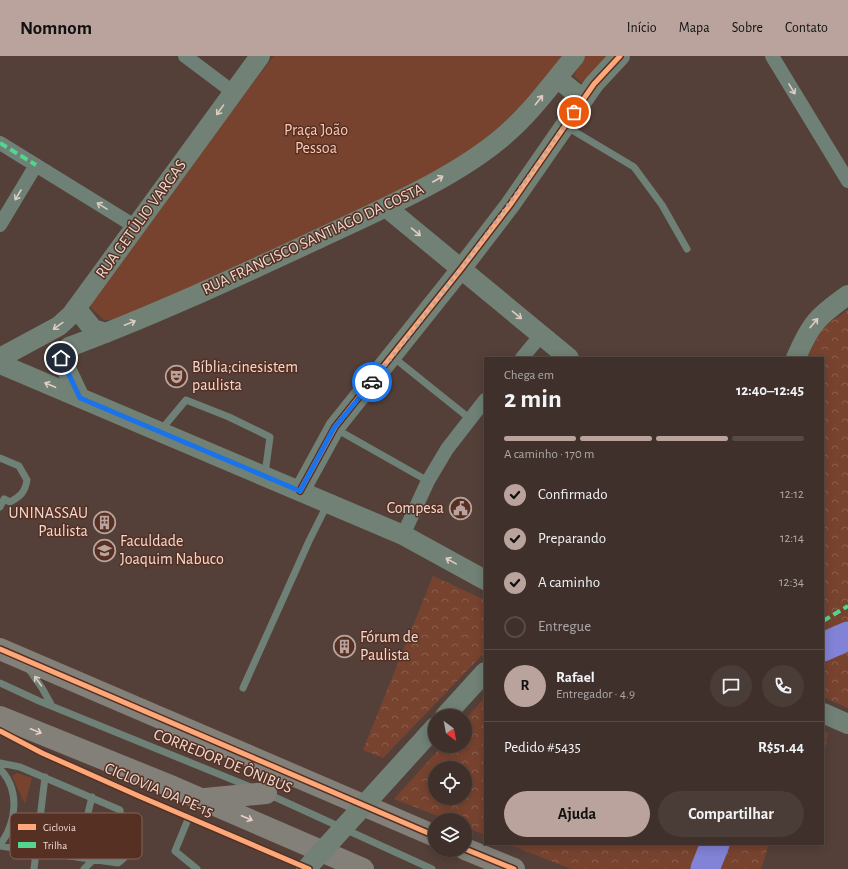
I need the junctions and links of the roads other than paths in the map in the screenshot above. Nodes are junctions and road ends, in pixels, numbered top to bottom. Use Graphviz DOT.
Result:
graph roads {
  1 [pos="185,56"];
  2 [pos="260,56"];
  3 [pos="575,56"];
  4 [pos="620,56"];
  5 [pos="772,56"];
  6 [pos="556,78"];
  7 [pos="233,92"];
  8 [pos="583,99"];
  9 [pos="565,125"];
  10 [pos="0,142"];
  11 [pos="36,165"];
  12 [pos="848,181"];
  13 [pos="386,207"];
  14 [pos="0,225"];
  15 [pos="136,227"];
  16 [pos="687,249"];
  17 [pos="461,269"];
  18 [pos="848,295"];
  19 [pos="76,308"];
  20 [pos="106,333"];
  21 [pos="542,335"];
  22 [pos="392,356"];
  23 [pos="523,357"];
  24 [pos="568,357"];
  25 [pos="796,357"];
  26 [pos="0,359"];
  27 [pos="80,398"];
  28 [pos="484,401"];
  29 [pos="470,418"];
  30 [pos="334,428"];
  31 [pos="160,432"];
  32 [pos="0,458"];
  33 [pos="265,476"];
  34 [pos="428,481"];
  35 [pos="300,491"];
  36 [pos="2,498"];
  37 [pos="328,503"];
  38 [pos="0,507"];
  39 [pos="404,535"];
  40 [pos="484,579"];
  41 [pos="0,649"];
  42 [pos="21,658"];
  43 [pos="484,673"];
  44 [pos="0,684"];
  45 [pos="243,688"];
  46 [pos="52,706"];
  47 [pos="451,709"];
  48 [pos="824,714"];
  49 [pos="1,718"];
  50 [pos="848,724"];
  51 [pos="428,734"];
  52 [pos="0,763"];
  53 [pos="0,769"];
  54 [pos="45,777"];
  55 [pos="266,793"];
  56 [pos="92,797"];
  57 [pos="202,799"];
  58 [pos="14,813"];
  59 [pos="41,813"];
  60 [pos="88,813"];
  61 [pos="120,813"];
  62 [pos="189,817"];
  63 [pos="10,829"];
  64 [pos="428,833"];
  65 [pos="0,846"];
  66 [pos="10,848"];
  67 [pos="472,852"];
  68 [pos="35,859"];
  69 [pos="88,859"];
  70 [pos="123,859"];
  71 [pos="93,860"];
  72 [pos="34,869"];
  73 [pos="84,869"];
  74 [pos="197,869"];
  75 [pos="306,869"];
  76 [pos="363,869"];
  77 [pos="432,869"];
  78 [pos="514,869"];
  1 -- 7 [label="street"];
  2 -- 7 [label="main road, RUA GETÚLIO VARGAS"];
  3 -- 6 [label="main road, RUA FRANCISCO SANTIAGO DA COSTA"];
  4 -- 8 [label="main road"];
  5 -- 12 [label="street, one-way"];
  6 -- 8 [label="main road"];
  13 -- 6 [label="main road, RUA FRANCISCO SANTIAGO DA COSTA, one-way"];
  7 -- 15 [label="main road, RUA GETÚLIO VARGAS, one-way"];
  8 -- 9 [label="main road"];
  9 -- 16 [label="lane"];
  9 -- 17 [label="main road"];
  10 -- 11 [label="street"];
  11 -- 14 [label="street, one-way"];
  15 -- 11 [label="street, one-way"];
  13 -- 17 [label="main road, one-way"];
  20 -- 13 [label="main road, RUA FRANCISCO SANTIAGO DA COSTA, one-way"];
  15 -- 19 [label="main road, RUA GETÚLIO VARGAS"];
  17 -- 21 [label="main road, one-way"];
  17 -- 22 [label="main road"];
  25 -- 18 [label="main road, one-way"];
  19 -- 20 [label="main road"];
  19 -- 26 [label="main road, RUA GETÚLIO VARGAS, one-way"];
  20 -- 27 [label="main road, RUA FRANCISCO SANTIAGO DA COSTA"];
  21 -- 23 [label="street"];
  21 -- 24 [label="main road"];
  22 -- 29 [label="lane"];
  22 -- 30 [label="main road"];
  27 -- 26 [label="main road, one-way"];
  27 -- 31 [label="main road"];
  28 -- 29 [label="street"];
  29 -- 34 [label="street"];
  30 -- 34 [label="lane"];
  30 -- 35 [label="main road"];
  31 -- 33 [label="main road"];
  31 -- 33 [label="lane"];
  32 -- 36 [label="lane"];
  33 -- 35 [label="main road"];
  34 -- 39 [label="street"];
  35 -- 37 [label="main road"];
  36 -- 38 [label="lane"];
  37 -- 39 [label="main road"];
  37 -- 45 [label="lane"];
  40 -- 39 [label="main road, one-way"];
  41 -- 42 [label="highway"];
  46 -- 42 [label="lane, one-way"];
  42 -- 64 [label="highway"];
  43 -- 47 [label="main road"];
  44 -- 46 [label="lane, CORREDOR DE ÔNIBUS"];
  46 -- 55 [label="lane, CORREDOR DE ÔNIBUS"];
  48 -- 50 [label="main road"];
  49 -- 57 [label="highway, one-way"];
  51 -- 75 [label="main road, bridge"];
  52 -- 54 [label="lane"];
  53 -- 58 [label="lane"];
  54 -- 56 [label="lane"];
  54 -- 59 [label="lane"];
  55 -- 57 [label="highway"];
  55 -- 77 [label="lane, CORREDOR DE ÔNIBUS"];
  56 -- 60 [label="lane"];
  56 -- 61 [label="lane"];
  57 -- 76 [label="highway, one-way"];
  62 -- 74 [label="lane"];
  63 -- 65 [label="lane"];
  65 -- 66 [label="lane"];
  67 -- 78 [label="highway"];
  68 -- 72 [label="lane"];
  69 -- 71 [label="lane"];
  70 -- 71 [label="lane"];
  71 -- 73 [label="lane"];
}
